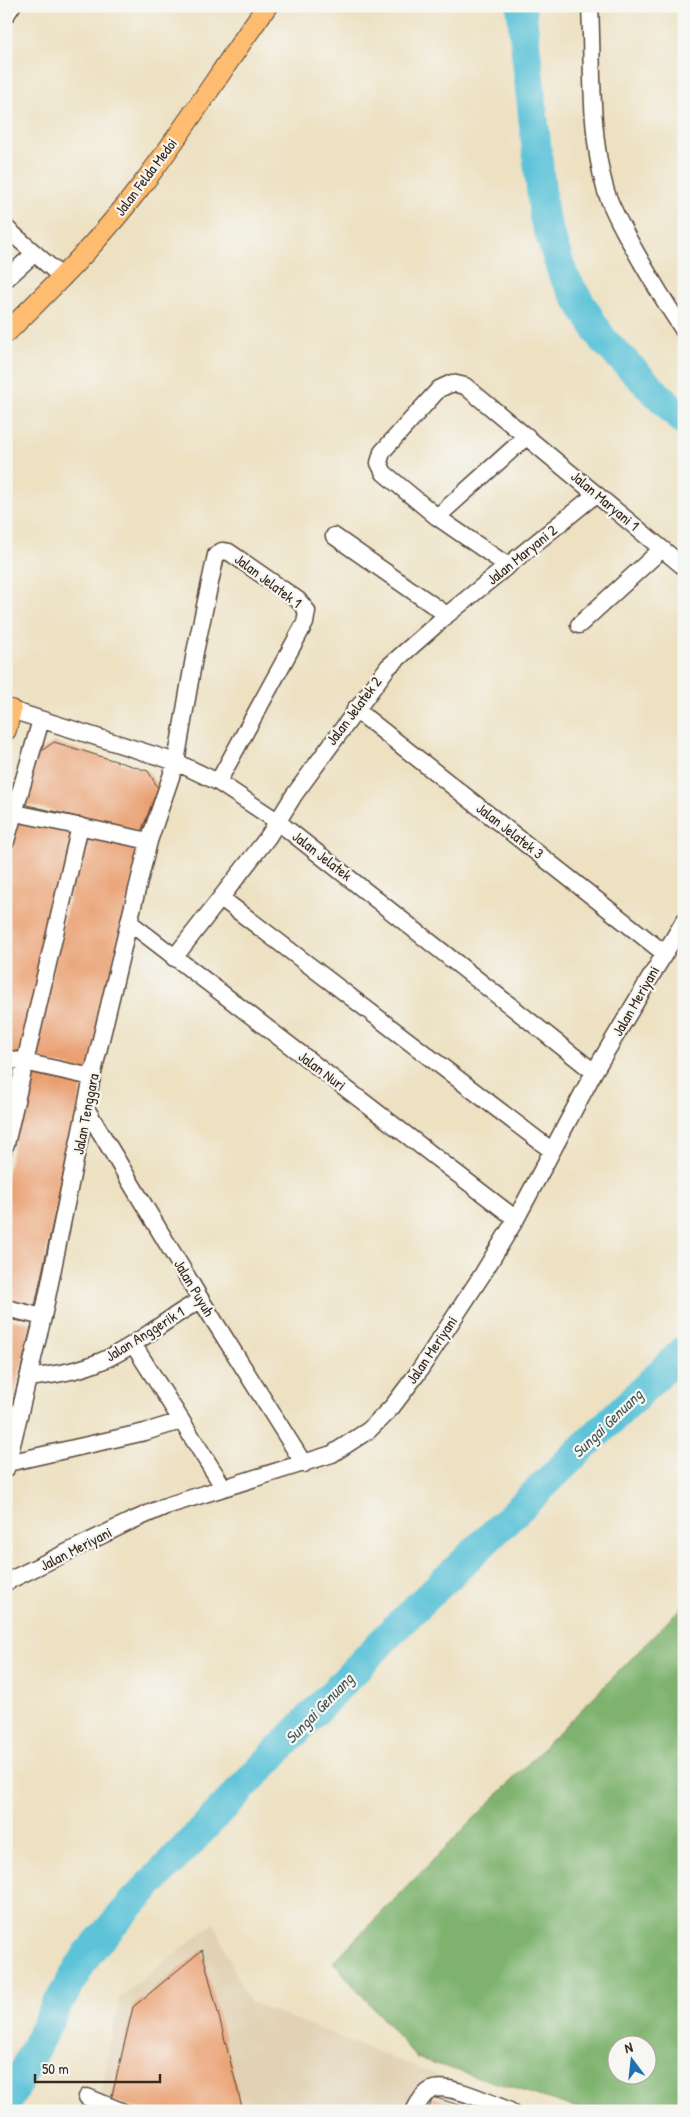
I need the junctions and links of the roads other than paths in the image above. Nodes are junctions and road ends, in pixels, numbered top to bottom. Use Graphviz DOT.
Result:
graph roads {
  1 [pos="12,6"];
  2 [pos="267,6"];
  3 [pos="590,6"];
  4 [pos="6,15"];
  5 [pos="6,228"];
  6 [pos="35,254"];
  7 [pos="63,278"];
  8 [pos="6,279"];
  9 [pos="684,331"];
  10 [pos="6,332"];
  11 [pos="527,436"];
  12 [pos="596,494"];
  13 [pos="436,517"];
  14 [pos="334,536"];
  15 [pos="662,549"];
  16 [pos="508,566"];
  17 [pos="684,567"];
  18 [pos="446,615"];
  19 [pos="579,625"];
  20 [pos="8,709"];
  21 [pos="355,709"];
  22 [pos="40,720"];
  23 [pos="6,730"];
  24 [pos="176,762"];
  25 [pos="218,782"];
  26 [pos="9,812"];
  27 [pos="277,821"];
  28 [pos="80,826"];
  29 [pos="6,841"];
  30 [pos="150,841"];
  31 [pos="221,898"];
  32 [pos="684,921"];
  33 [pos="129,922"];
  34 [pos="664,953"];
  35 [pos="174,958"];
  36 [pos="6,1058"];
  37 [pos="25,1062"];
  38 [pos="594,1072"];
  39 [pos="92,1077"];
  40 [pos="87,1110"];
  41 [pos="6,1144"];
  42 [pos="551,1150"];
  43 [pos="516,1219"];
  44 [pos="201,1300"];
  45 [pos="6,1308"];
  46 [pos="44,1317"];
  47 [pos="133,1344"];
  48 [pos="29,1378"];
  49 [pos="181,1421"];
  50 [pos="304,1464"];
  51 [pos="7,1466"];
  52 [pos="224,1488"];
  53 [pos="6,1582"];
  54 [pos="87,2097"];
  55 [pos="120,2111"];
  56 [pos="414,2111"];
  57 [pos="510,2111"];
  1 -- 4 [label="street"];
  2 -- 7 [label="main road, Jalan Felda Medoi"];
  3 -- 9 [label="street"];
  5 -- 6 [label="street"];
  6 -- 7 [label="street"];
  6 -- 8 [label="street"];
  7 -- 10 [label="main road, Jalan Felda Medoi"];
  11 -- 12 [label="street, Jalan Maryani 1"];
  11 -- 13 [label="street"];
  11 -- 13 [label="street, Jalan Maryani 1"];
  12 -- 15 [label="street, Jalan Maryani 1"];
  12 -- 16 [label="street, Jalan Maryani 2"];
  13 -- 16 [label="street"];
  14 -- 18 [label="street"];
  15 -- 17 [label="street, Jalan Maryani 1"];
  15 -- 19 [label="street"];
  16 -- 18 [label="street, Jalan Maryani 2"];
  18 -- 21 [label="street, Jalan Jelatek 2"];
  20 -- 22 [label="street, Jalan Jelatek"];
  20 -- 23 [label="main road"];
  21 -- 27 [label="street, Jalan Jelatek 2"];
  21 -- 34 [label="street, Jalan Jelatek 3"];
  22 -- 24 [label="street, Jalan Jelatek"];
  22 -- 26 [label="street"];
  24 -- 25 [label="street, Jalan Jelatek"];
  24 -- 25 [label="street, Jalan Jelatek 1"];
  24 -- 30 [label="street, Jalan Tenggara"];
  25 -- 27 [label="street, Jalan Jelatek"];
  26 -- 28 [label="street"];
  26 -- 29 [label="street"];
  27 -- 31 [label="street, Jalan Jelatek 2"];
  27 -- 38 [label="street, Jalan Jelatek"];
  28 -- 30 [label="street"];
  28 -- 37 [label="street"];
  30 -- 33 [label="street, Jalan Tenggara"];
  31 -- 35 [label="street, Jalan Jelatek 2"];
  31 -- 42 [label="street"];
  32 -- 34 [label="street, Jalan Meriyani"];
  33 -- 35 [label="street, Jalan Nuri"];
  33 -- 39 [label="street, Jalan Tenggara"];
  34 -- 38 [label="street, Jalan Meriyani"];
  35 -- 43 [label="street, Jalan Nuri"];
  36 -- 37 [label="street"];
  37 -- 39 [label="street"];
  37 -- 41 [label="street"];
  38 -- 42 [label="street, Jalan Meriyani"];
  39 -- 40 [label="street, Jalan Tenggara"];
  40 -- 44 [label="street, Jalan Puyuh"];
  40 -- 46 [label="street, Jalan Tenggara"];
  42 -- 43 [label="street, Jalan Meriyani"];
  43 -- 50 [label="street, Jalan Meriyani"];
  44 -- 47 [label="street, Jalan Anggerik 1"];
  44 -- 50 [label="street, Jalan Puyuh"];
  45 -- 46 [label="street"];
  46 -- 48 [label="street, Jalan Tenggara"];
  47 -- 48 [label="street, Jalan Anggerik 1"];
  47 -- 49 [label="street"];
  48 -- 51 [label="street, Jalan Tenggara"];
  49 -- 51 [label="street"];
  49 -- 52 [label="street"];
  50 -- 52 [label="street, Jalan Meriyani"];
  52 -- 53 [label="street, Jalan Meriyani"];
  54 -- 55 [label="street"];
  56 -- 57 [label="street"];
}
